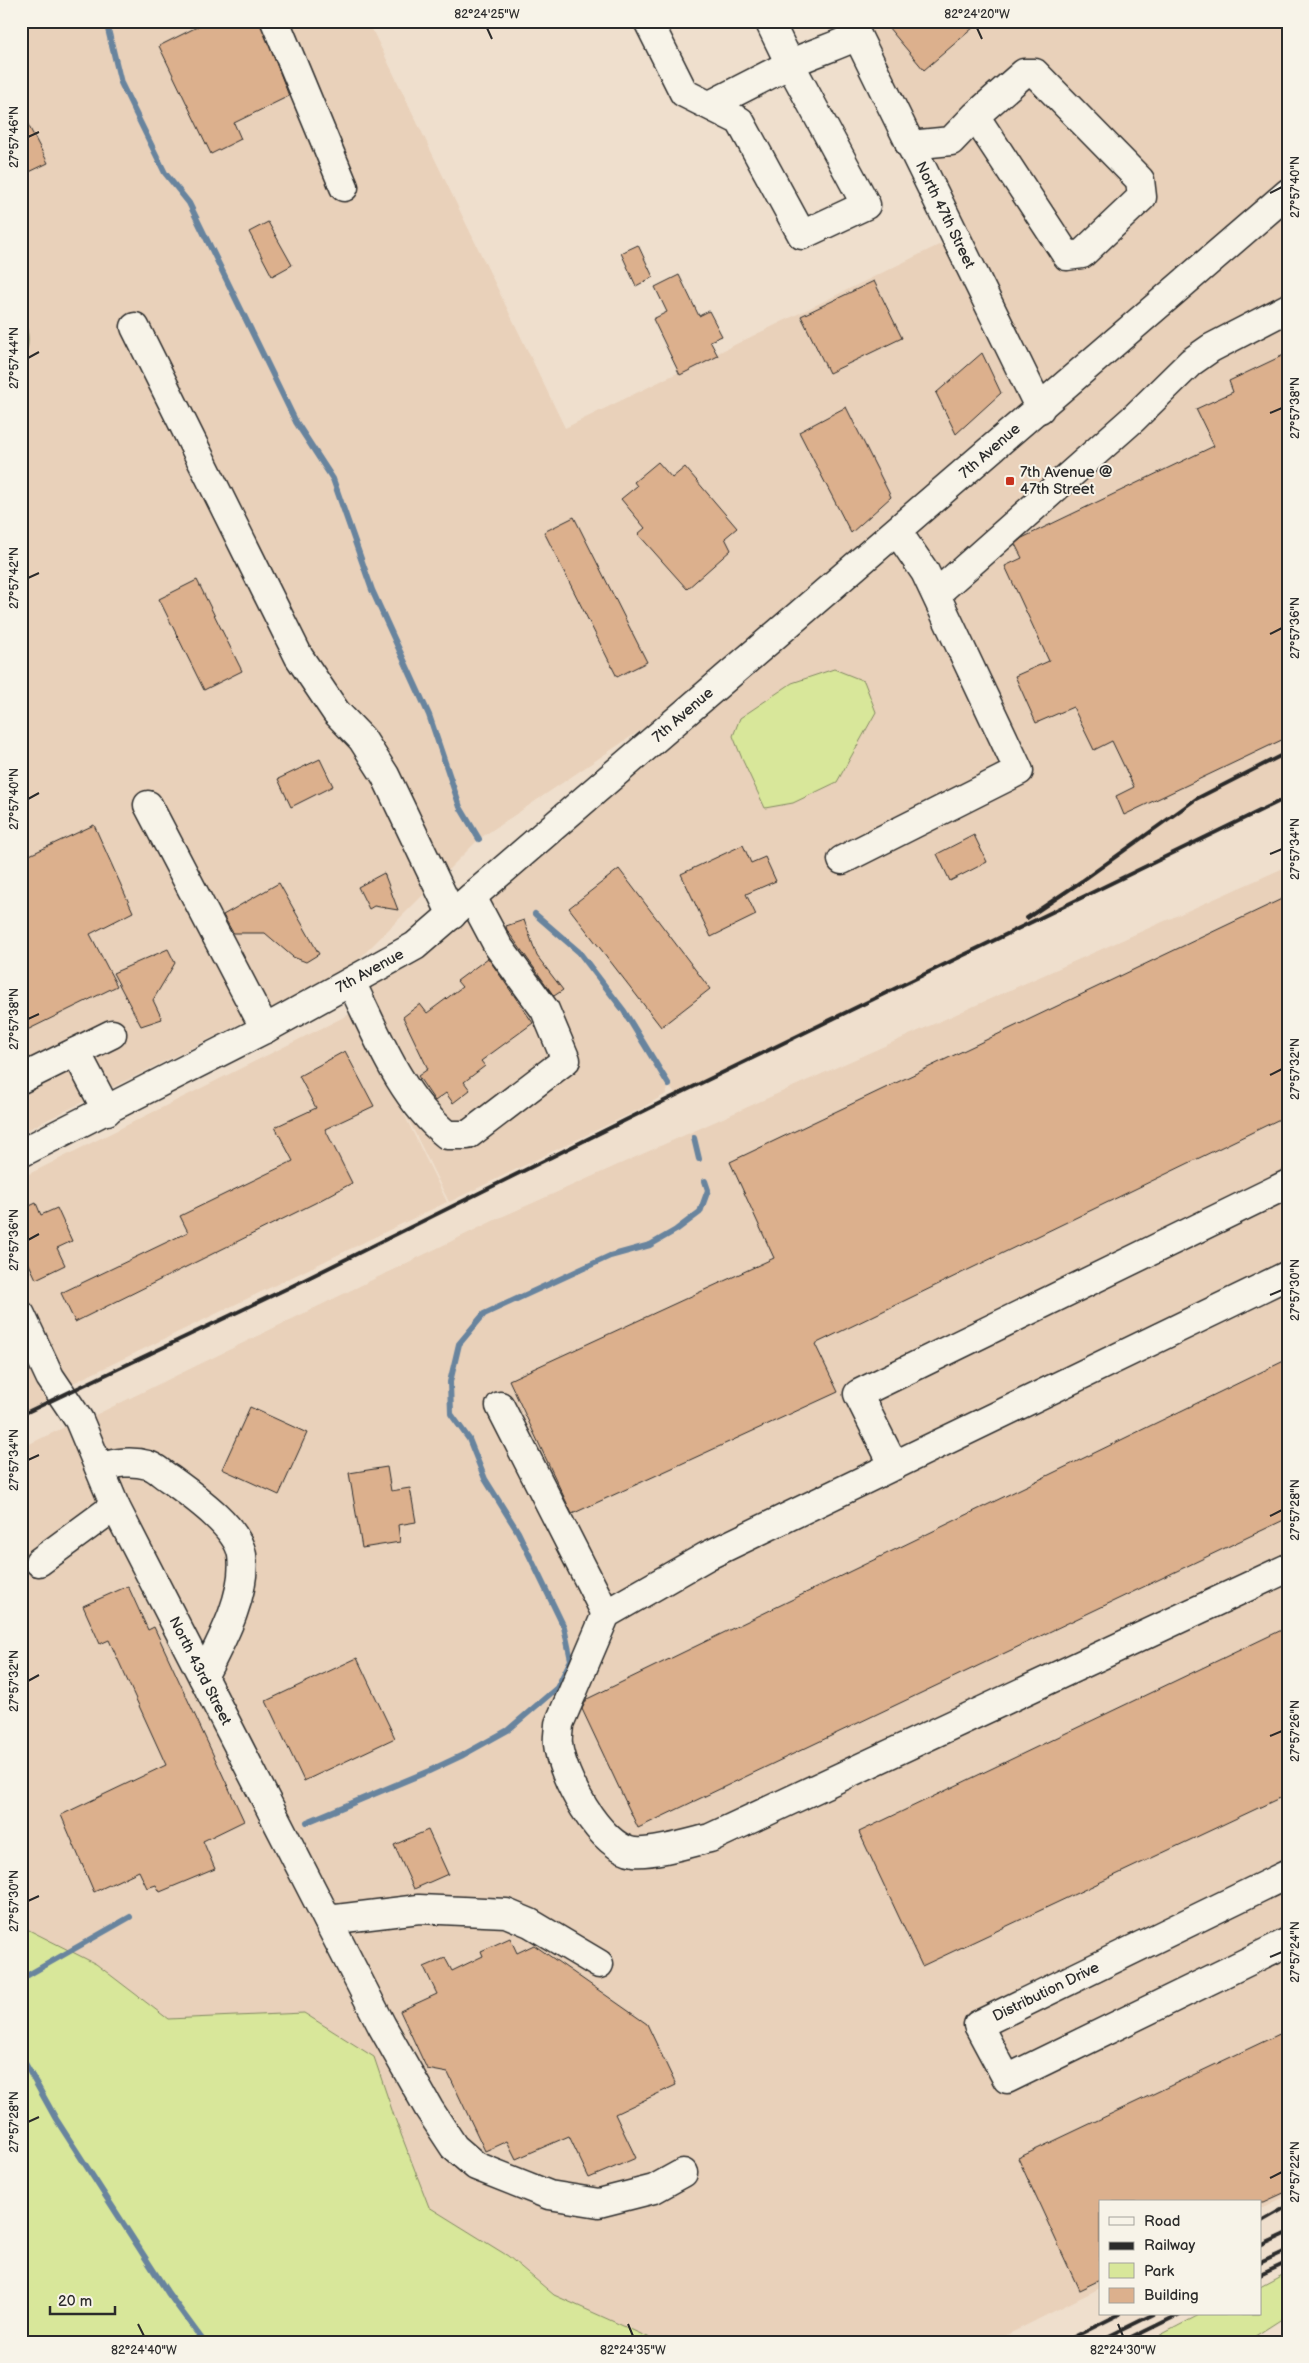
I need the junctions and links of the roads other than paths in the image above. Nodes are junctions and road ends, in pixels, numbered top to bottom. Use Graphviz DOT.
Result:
graph roads {
  1 [pos="275,21"];
  2 [pos="769,21"];
  3 [pos="649,22"];
  4 [pos="854,28"];
  5 [pos="790,64"];
  6 [pos="710,105"];
  7 [pos="974,116"];
  8 [pos="910,145"];
  9 [pos="344,187"];
  10 [pos="1288,193"];
  11 [pos="1288,308"];
  12 [pos="135,326"];
  13 [pos="1040,409"];
  14 [pos="898,531"];
  15 [pos="936,594"];
  16 [pos="148,805"];
  17 [pos="842,860"];
  18 [pos="472,897"];
  19 [pos="452,915"];
  20 [pos="351,982"];
  21 [pos="265,1028"];
  22 [pos="112,1034"];
  23 [pos="76,1052"];
  24 [pos="21,1079"];
  25 [pos="107,1111"];
  26 [pos="21,1153"];
  27 [pos="1288,1184"];
  28 [pos="1288,1275"];
  29 [pos="21,1315"];
  30 [pos="500,1406"];
  31 [pos="894,1466"];
  32 [pos="99,1467"];
  33 [pos="115,1506"];
  34 [pos="39,1562"];
  35 [pos="1288,1568"];
  36 [pos="606,1614"];
  37 [pos="203,1677"];
  38 [pos="1288,1874"];
  39 [pos="328,1920"];
  40 [pos="1288,1942"];
  41 [pos="599,1964"];
  42 [pos="683,2173"];
  1 -- 9 [label="street"];
  2 -- 5 [label="street"];
  3 -- 6 [label="street"];
  4 -- 5 [label="street"];
  4 -- 8 [label="street, North 47th Street"];
  5 -- 6 [label="street"];
  5 -- 6 [label="street"];
  7 -- 7 [label="street"];
  7 -- 8 [label="street"];
  8 -- 13 [label="street, North 47th Street"];
  10 -- 13 [label="street, 7th Avenue"];
  11 -- 15 [label="street"];
  12 -- 19 [label="street"];
  13 -- 14 [label="street, 7th Avenue"];
  14 -- 15 [label="street"];
  14 -- 18 [label="street, 7th Avenue"];
  15 -- 17 [label="street"];
  16 -- 21 [label="street"];
  18 -- 19 [label="street, 7th Avenue"];
  18 -- 20 [label="street"];
  19 -- 20 [label="street, 7th Avenue"];
  20 -- 21 [label="street, 7th Avenue"];
  21 -- 25 [label="street, 7th Avenue"];
  22 -- 23 [label="street"];
  23 -- 24 [label="street"];
  23 -- 25 [label="street"];
  25 -- 26 [label="street, 7th Avenue"];
  27 -- 31 [label="street"];
  28 -- 31 [label="street"];
  29 -- 32 [label="street, North 43rd Street"];
  30 -- 36 [label="street"];
  31 -- 36 [label="street"];
  32 -- 33 [label="street, North 43rd Street"];
  32 -- 37 [label="street"];
  33 -- 34 [label="street"];
  33 -- 37 [label="street, North 43rd Street"];
  35 -- 36 [label="street"];
  37 -- 39 [label="street, North 43rd Street"];
  38 -- 40 [label="street, Distribution Drive"];
  39 -- 41 [label="street"];
  39 -- 42 [label="street, North 43rd Street"];
}
